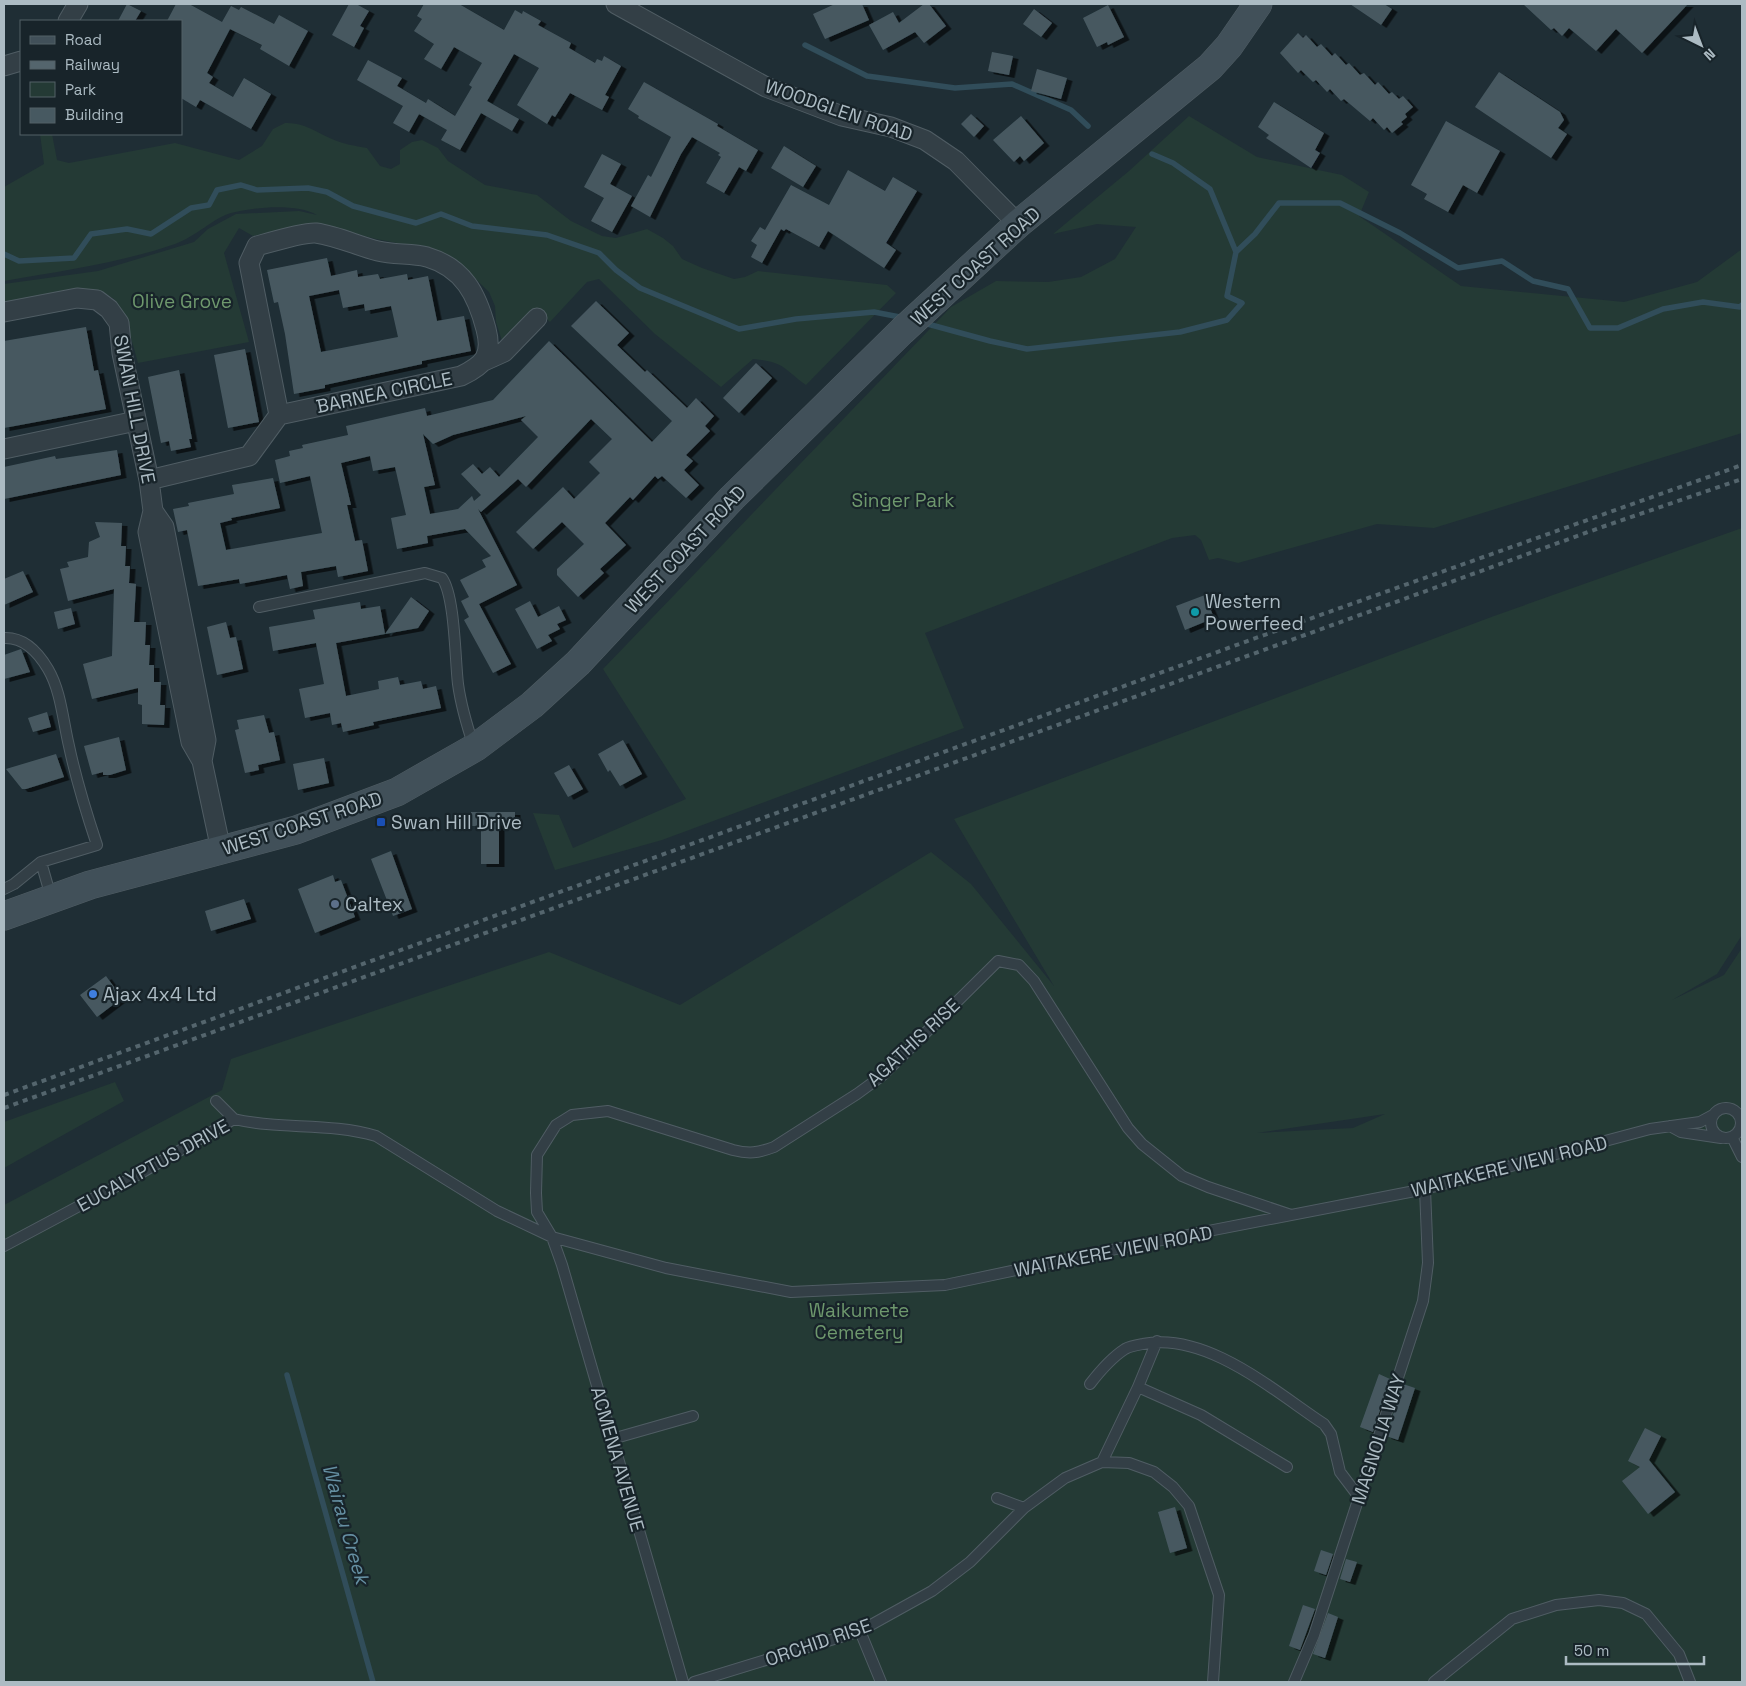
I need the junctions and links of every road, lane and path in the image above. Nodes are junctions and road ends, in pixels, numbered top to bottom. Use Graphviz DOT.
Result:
graph roads {
  1 [pos="78,4"];
  2 [pos="616,4"];
  3 [pos="1245,11"];
  4 [pos="69,20"];
  5 [pos="20,61"];
  6 [pos="4,66"];
  7 [pos="1018,224"];
  8 [pos="4,312"];
  9 [pos="537,318"];
  10 [pos="484,361"];
  11 [pos="279,415"];
  12 [pos="136,421"];
  13 [pos="4,449"];
  14 [pos="149,480"];
  15 [pos="259,607"];
  16 [pos="4,638"];
  17 [pos="474,748"];
  18 [pos="221,850"];
  19 [pos="42,862"];
  20 [pos="4,889"];
  21 [pos="51,898"];
  22 [pos="4,916"];
  23 [pos="216,1101"];
  24 [pos="1738,1109"];
  25 [pos="1713,1115"];
  26 [pos="234,1119"];
  27 [pos="1670,1126"];
  28 [pos="1734,1133"];
  29 [pos="1742,1157"];
  30 [pos="1425,1189"];
  31 [pos="1293,1216"];
  32 [pos="552,1237"];
  33 [pos="4,1246"];
  34 [pos="1157,1341"];
  35 [pos="1090,1384"];
  36 [pos="1138,1388"];
  37 [pos="693,1416"];
  38 [pos="612,1439"];
  39 [pos="1102,1462"];
  40 [pos="1287,1467"];
  41 [pos="1359,1497"];
  42 [pos="997,1498"];
  43 [pos="1024,1508"];
  44 [pos="860,1631"];
  45 [pos="683,1682"];
  46 [pos="694,1682"];
  47 [pos="880,1682"];
  48 [pos="1213,1682"];
  49 [pos="1294,1682"];
  50 [pos="1434,1682"];
  51 [pos="1690,1682"];
  1 -- 4 [label="street"];
  2 -- 7 [label="street, WOODGLEN ROAD"];
  3 -- 7 [label="main road, WEST COAST ROAD"];
  5 -- 6 [label="street"];
  7 -- 17 [label="main road, WEST COAST ROAD"];
  8 -- 12 [label="street, SWAN HILL DRIVE"];
  9 -- 10 [label="street, BARNEA CIRCLE"];
  10 -- 11 [label="street, BARNEA CIRCLE"];
  10 -- 11 [label="street"];
  11 -- 14 [label="street"];
  12 -- 13 [label="street"];
  12 -- 14 [label="street, SWAN HILL DRIVE"];
  14 -- 18 [label="street, SWAN HILL DRIVE"];
  15 -- 17 [label="lane"];
  16 -- 19 [label="lane"];
  17 -- 18 [label="main road, WEST COAST ROAD"];
  18 -- 21 [label="main road, WEST COAST ROAD"];
  19 -- 20 [label="lane"];
  19 -- 21 [label="lane"];
  21 -- 22 [label="main road, WEST COAST ROAD"];
  23 -- 26 [label="lane"];
  24 -- 25 [label="lane, WAITAKERE VIEW ROAD"];
  24 -- 28 [label="lane"];
  25 -- 27 [label="lane, WAITAKERE VIEW ROAD"];
  25 -- 28 [label="lane"];
  26 -- 32 [label="lane, EUCALYPTUS DRIVE"];
  26 -- 33 [label="lane, EUCALYPTUS DRIVE"];
  27 -- 28 [label="lane"];
  27 -- 30 [label="lane, WAITAKERE VIEW ROAD"];
  28 -- 29 [label="lane"];
  30 -- 31 [label="lane, WAITAKERE VIEW ROAD"];
  30 -- 41 [label="lane, MAGNOLIA WAY"];
  31 -- 32 [label="lane, WAITAKERE VIEW ROAD"];
  31 -- 32 [label="lane, AGATHIS RISE"];
  32 -- 38 [label="lane, ACMENA AVENUE"];
  34 -- 35 [label="lane"];
  34 -- 36 [label="lane"];
  34 -- 41 [label="lane"];
  36 -- 39 [label="lane"];
  36 -- 40 [label="lane"];
  37 -- 38 [label="lane"];
  38 -- 45 [label="lane, ACMENA AVENUE"];
  39 -- 43 [label="lane, ORCHID RISE"];
  39 -- 48 [label="lane"];
  41 -- 49 [label="lane, MAGNOLIA WAY"];
  42 -- 43 [label="lane"];
  43 -- 44 [label="lane, ORCHID RISE"];
  44 -- 46 [label="lane, ORCHID RISE"];
  44 -- 47 [label="lane"];
  50 -- 51 [label="lane"];
}
